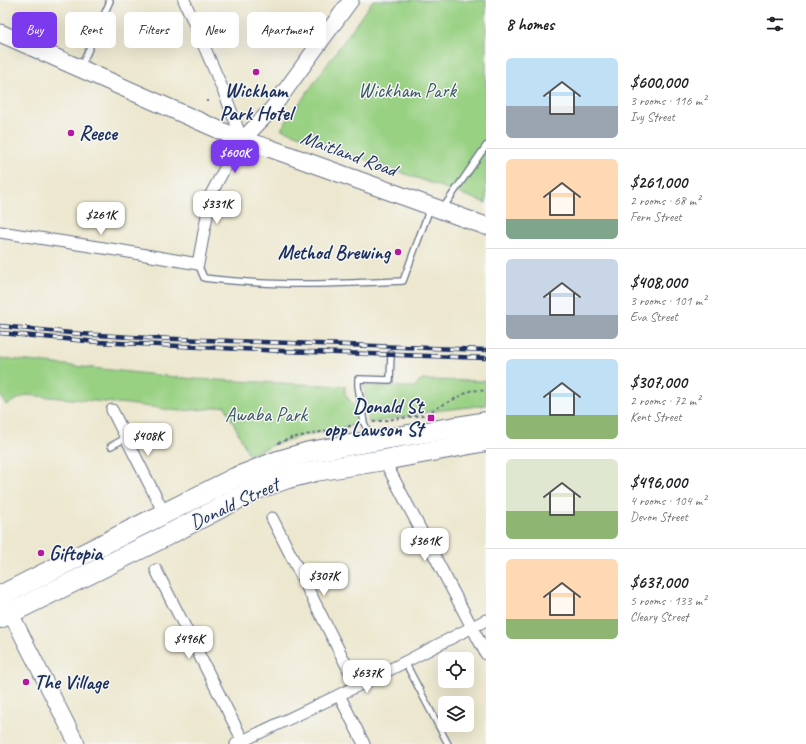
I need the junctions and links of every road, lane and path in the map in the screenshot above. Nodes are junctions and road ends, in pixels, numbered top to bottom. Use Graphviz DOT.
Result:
graph roads {
  1 [pos="109,0"];
  2 [pos="184,0"];
  3 [pos="350,0"];
  4 [pos="0,33"];
  5 [pos="80,69"];
  6 [pos="206,101"];
  7 [pos="209,101"];
  8 [pos="242,140"];
  9 [pos="486,146"];
  10 [pos="436,208"];
  11 [pos="486,226"];
  12 [pos="0,232"];
  13 [pos="198,264"];
  14 [pos="391,354"];
  15 [pos="112,410"];
  16 [pos="486,422"];
  17 [pos="126,438"];
  18 [pos="373,441"];
  19 [pos="486,441"];
  20 [pos="111,446"];
  21 [pos="384,460"];
  22 [pos="164,513"];
  23 [pos="272,518"];
  24 [pos="156,570"];
  25 [pos="0,595"];
  26 [pos="5,616"];
  27 [pos="486,620"];
  28 [pos="472,627"];
  29 [pos="486,654"];
  30 [pos="405,662"];
  31 [pos="357,686"];
  32 [pos="339,695"];
  33 [pos="240,742"];
  34 [pos="77,744"];
  35 [pos="364,744"];
  36 [pos="448,744"];
  1 -- 5 [label="lane"];
  2 -- 8 [label="street"];
  3 -- 8 [label="main road"];
  4 -- 5 [label="main road, Maitland Road"];
  5 -- 8 [label="main road, Maitland Road"];
  6 -- 7 [label="path"];
  8 -- 10 [label="main road, Maitland Road"];
  8 -- 13 [label="street"];
  9 -- 10 [label="lane"];
  10 -- 11 [label="main road, Maitland Road"];
  10 -- 13 [label="lane"];
  12 -- 13 [label="street"];
  14 -- 18 [label="lane"];
  15 -- 17 [label="street"];
  16 -- 18 [label="highway, Donald Street"];
  17 -- 20 [label="lane"];
  17 -- 22 [label="street"];
  18 -- 21 [label="highway"];
  18 -- 22 [label="highway, Donald Street"];
  19 -- 21 [label="highway, Donald Street"];
  21 -- 26 [label="highway, Donald Street"];
  21 -- 28 [label="street"];
  22 -- 25 [label="highway, Donald Street"];
  23 -- 31 [label="street"];
  24 -- 33 [label="street"];
  25 -- 26 [label="main road"];
  26 -- 34 [label="main road"];
  27 -- 28 [label="street"];
  28 -- 29 [label="street"];
  28 -- 30 [label="street"];
  30 -- 31 [label="street"];
  30 -- 36 [label="lane"];
  31 -- 32 [label="street"];
  32 -- 33 [label="street"];
  32 -- 35 [label="street"];
}
